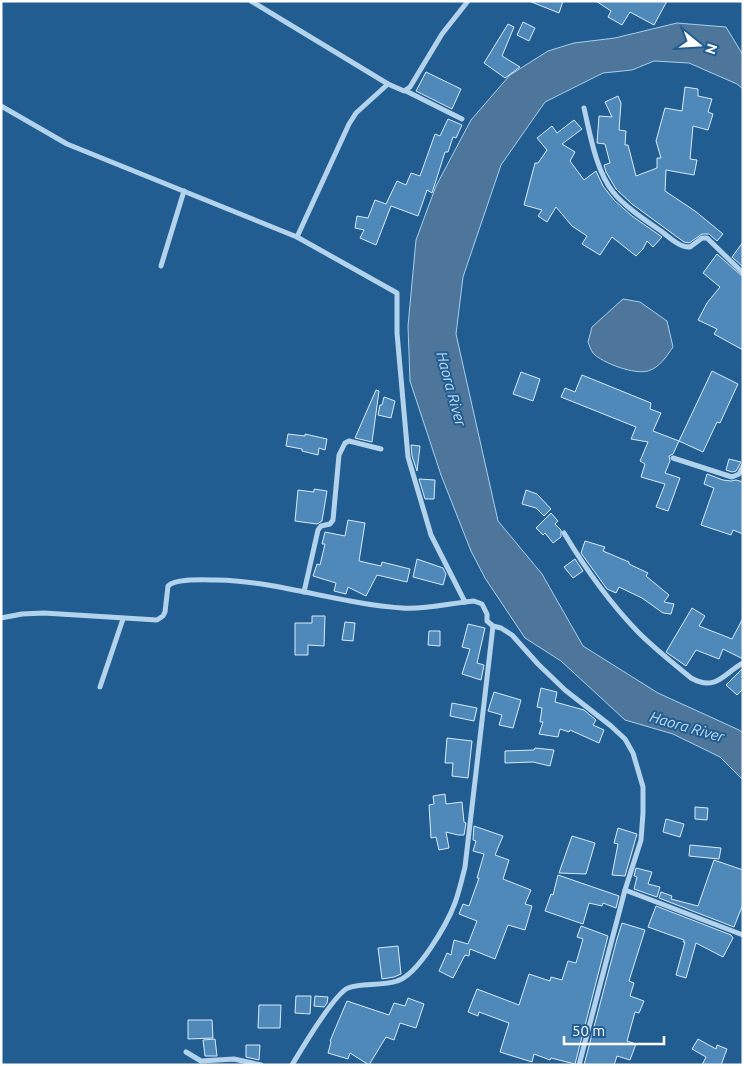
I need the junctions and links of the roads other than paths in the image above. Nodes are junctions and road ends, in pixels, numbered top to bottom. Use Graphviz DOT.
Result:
graph roads {
  1 [pos="251,1"];
  2 [pos="468,1"];
  3 [pos="388,84"];
  4 [pos="406,91"];
  5 [pos="1,106"];
  6 [pos="584,108"];
  7 [pos="462,119"];
  8 [pos="184,191"];
  9 [pos="297,237"];
  10 [pos="161,266"];
  11 [pos="743,273"];
  12 [pos="381,449"];
  13 [pos="673,458"];
  14 [pos="743,466"];
  15 [pos="564,533"];
  16 [pos="304,592"];
  17 [pos="465,602"];
  18 [pos="1,618"];
  19 [pos="123,618"];
  20 [pos="493,626"];
  21 [pos="743,663"];
  22 [pos="100,687"];
  23 [pos="625,890"];
  24 [pos="743,935"];
  25 [pos="186,1052"];
  26 [pos="261,1065"];
  27 [pos="292,1065"];
  28 [pos="579,1065"];
  1 -- 3 [label="street"];
  2 -- 4 [label="street"];
  3 -- 4 [label="street"];
  3 -- 9 [label="street"];
  4 -- 7 [label="street"];
  5 -- 8 [label="street"];
  6 -- 11 [label="street"];
  8 -- 9 [label="street"];
  8 -- 10 [label="street"];
  9 -- 17 [label="street"];
  12 -- 16 [label="street"];
  13 -- 14 [label="street"];
  15 -- 21 [label="street"];
  16 -- 17 [label="street"];
  16 -- 19 [label="street"];
  17 -- 20 [label="street"];
  18 -- 19 [label="street"];
  19 -- 22 [label="street"];
  20 -- 23 [label="street"];
  20 -- 27 [label="street"];
  23 -- 24 [label="street"];
  23 -- 28 [label="street"];
  25 -- 26 [label="street"];
}
